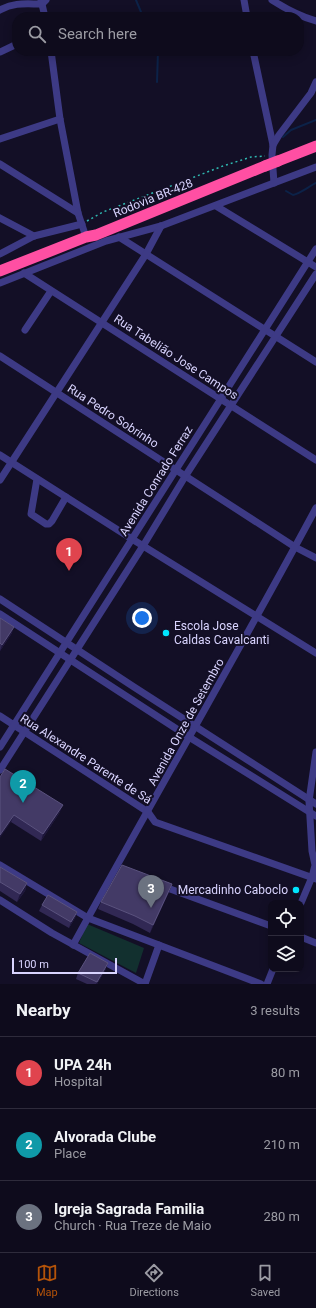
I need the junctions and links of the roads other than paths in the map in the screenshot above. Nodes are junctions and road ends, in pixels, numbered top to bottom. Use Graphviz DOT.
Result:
graph roads {
  1 [pos="244,0"];
  2 [pos="272,0"];
  3 [pos="43,2"];
  4 [pos="0,10"];
  5 [pos="44,12"];
  6 [pos="246,12"];
  7 [pos="291,12"];
  8 [pos="304,18"];
  9 [pos="316,21"];
  10 [pos="12,46"];
  11 [pos="0,52"];
  12 [pos="52,56"];
  13 [pos="254,56"];
  14 [pos="316,82"];
  15 [pos="60,118"];
  16 [pos="0,139"];
  17 [pos="273,145"];
  18 [pos="316,146"];
  19 [pos="275,158"];
  20 [pos="0,164"];
  21 [pos="316,167"];
  22 [pos="274,183"];
  23 [pos="216,206"];
  24 [pos="78,213"];
  25 [pos="0,218"];
  26 [pos="82,224"];
  27 [pos="162,226"];
  28 [pos="34,236"];
  29 [pos="86,237"];
  30 [pos="119,237"];
  31 [pos="316,248"];
  32 [pos="0,254"];
  33 [pos="146,254"];
  34 [pos="307,262"];
  35 [pos="316,267"];
  36 [pos="0,271"];
  37 [pos="24,273"];
  38 [pos="316,274"];
  39 [pos="0,284"];
  40 [pos="51,291"];
  41 [pos="101,322"];
  42 [pos="265,329"];
  43 [pos="25,330"];
  44 [pos="275,336"];
  45 [pos="0,356"];
  46 [pos="316,362"];
  47 [pos="242,366"];
  48 [pos="253,372"];
  49 [pos="56,392"];
  50 [pos="221,399"];
  51 [pos="232,406"];
  52 [pos="196,438"];
  53 [pos="207,444"];
  54 [pos="0,455"];
  55 [pos="316,460"];
  56 [pos="11,462"];
  57 [pos="176,469"];
  58 [pos="186,475"];
  59 [pos="38,479"];
  60 [pos="0,480"];
  61 [pos="66,497"];
  62 [pos="154,504"];
  63 [pos="316,508"];
  64 [pos="165,510"];
  65 [pos="132,539"];
  66 [pos="143,546"];
  67 [pos="295,547"];
  68 [pos="316,558"];
  69 [pos="99,592"];
  70 [pos="109,598"];
  71 [pos="0,599"];
  72 [pos="16,610"];
  73 [pos="0,614"];
  74 [pos="257,617"];
  75 [pos="10,620"];
  76 [pos="66,642"];
  77 [pos="77,649"];
  78 [pos="60,652"];
  79 [pos="316,653"];
  80 [pos="71,659"];
  81 [pos="134,687"];
  82 [pos="36,689"];
  83 [pos="47,695"];
  84 [pos="128,697"];
  85 [pos="0,716"];
  86 [pos="14,724"];
  87 [pos="195,726"];
  88 [pos="25,732"];
  89 [pos="189,737"];
  90 [pos="0,747"];
  91 [pos="316,752"];
  92 [pos="252,764"];
  93 [pos="0,770"];
  94 [pos="247,774"];
  95 [pos="313,802"];
  96 [pos="148,812"];
  97 [pos="313,814"];
  98 [pos="316,864"];
  99 [pos="0,865"];
  100 [pos="115,869"];
  101 [pos="122,872"];
  102 [pos="314,878"];
  103 [pos="152,882"];
  104 [pos="0,900"];
  105 [pos="303,900"];
  106 [pos="88,918"];
  107 [pos="268,925"];
  108 [pos="304,938"];
  109 [pos="316,943"];
  110 [pos="73,945"];
  111 [pos="159,945"];
  112 [pos="272,972"];
  113 [pos="247,981"];
  114 [pos="145,984"];
  115 [pos="261,984"];
  116 [pos="267,984"];
  1 -- 6 [label="street"];
  2 -- 7 [label="street"];
  3 -- 4 [label="street"];
  3 -- 5 [label="street"];
  8 -- 9 [label="street"];
  10 -- 11 [label="street"];
  12 -- 15 [label="street"];
  13 -- 17 [label="street"];
  14 -- 17 [label="street"];
  15 -- 16 [label="street"];
  15 -- 24 [label="street"];
  17 -- 19 [label="street"];
  18 -- 19 [label="highway, Rodovia BR-428"];
  19 -- 22 [label="street"];
  19 -- 29 [label="highway, Rodovia BR-428, bridge"];
  20 -- 24 [label="street"];
  21 -- 22 [label="street"];
  22 -- 23 [label="street"];
  23 -- 27 [label="street"];
  23 -- 34 [label="street"];
  24 -- 26 [label="street"];
  25 -- 28 [label="street"];
  26 -- 28 [label="street"];
  26 -- 29 [label="street"];
  27 -- 30 [label="street"];
  27 -- 33 [label="street"];
  28 -- 32 [label="street"];
  29 -- 36 [label="highway, Rodovia BR-428"];
  30 -- 33 [label="street"];
  30 -- 37 [label="street"];
  31 -- 34 [label="street, Avenida Conrado Ferraz"];
  33 -- 41 [label="street"];
  33 -- 42 [label="street"];
  34 -- 35 [label="street"];
  34 -- 42 [label="street, Avenida Conrado Ferraz"];
  37 -- 39 [label="street"];
  37 -- 40 [label="street, Rua Tabelião Jose Campos"];
  38 -- 44 [label="street, Avenida Conrado Ferraz"];
  40 -- 41 [label="street, Rua Tabelião Jose Campos"];
  40 -- 43 [label="street"];
  41 -- 49 [label="street"];
  41 -- 50 [label="street, Rua Tabelião Jose Campos"];
  42 -- 44 [label="street"];
  42 -- 47 [label="street, Avenida Conrado Ferraz"];
  44 -- 46 [label="street"];
  44 -- 48 [label="street, Avenida Conrado Ferraz"];
  45 -- 49 [label="street, Rua Pedro Sobrinho"];
  47 -- 48 [label="street"];
  47 -- 50 [label="street, Avenida Conrado Ferraz"];
  48 -- 51 [label="street, Avenida Conrado Ferraz"];
  49 -- 56 [label="street"];
  49 -- 57 [label="street, Rua Pedro Sobrinho"];
  50 -- 51 [label="street, Rua Tabelião Jose Campos"];
  50 -- 52 [label="street, Avenida Conrado Ferraz"];
  51 -- 53 [label="street, Avenida Conrado Ferraz"];
  51 -- 55 [label="street, Rua Tabelião Jose Campos"];
  52 -- 53 [label="street"];
  52 -- 57 [label="street, Avenida Conrado Ferraz"];
  53 -- 58 [label="street, Avenida Conrado Ferraz"];
  54 -- 56 [label="street"];
  56 -- 59 [label="street"];
  56 -- 60 [label="street"];
  57 -- 58 [label="street, Rua Pedro Sobrinho"];
  57 -- 62 [label="street, Avenida Conrado Ferraz"];
  58 -- 64 [label="street, Avenida Conrado Ferraz"];
  58 -- 67 [label="street, Rua Pedro Sobrinho"];
  59 -- 61 [label="street"];
  59 -- 61 [label="street"];
  61 -- 65 [label="street"];
  62 -- 64 [label="street"];
  62 -- 65 [label="street, Avenida Conrado Ferraz"];
  63 -- 67 [label="street, Avenida Onze de Setembro"];
  64 -- 66 [label="street, Avenida Conrado Ferraz"];
  65 -- 66 [label="street"];
  65 -- 69 [label="street, Avenida Conrado Ferraz"];
  66 -- 70 [label="street, Avenida Conrado Ferraz"];
  66 -- 74 [label="street"];
  67 -- 68 [label="street, Rua Pedro Sobrinho"];
  67 -- 74 [label="street, Avenida Onze de Setembro"];
  69 -- 70 [label="street"];
  69 -- 76 [label="street, Avenida Conrado Ferraz"];
  70 -- 77 [label="street, Avenida Conrado Ferraz"];
  71 -- 72 [label="street"];
  72 -- 75 [label="street"];
  72 -- 76 [label="street"];
  73 -- 75 [label="street"];
  74 -- 79 [label="street"];
  74 -- 87 [label="street, Avenida Onze de Setembro"];
  75 -- 78 [label="street"];
  76 -- 77 [label="street"];
  76 -- 78 [label="street, Avenida Conrado Ferraz"];
  77 -- 80 [label="street, Avenida Conrado Ferraz"];
  77 -- 81 [label="street"];
  78 -- 80 [label="street"];
  78 -- 82 [label="street, Avenida Conrado Ferraz"];
  80 -- 83 [label="street, Avenida Conrado Ferraz"];
  80 -- 84 [label="street"];
  81 -- 84 [label="street"];
  81 -- 87 [label="street"];
  82 -- 83 [label="street"];
  82 -- 86 [label="street, Avenida Conrado Ferraz"];
  83 -- 88 [label="street, Avenida Conrado Ferraz"];
  84 -- 89 [label="street"];
  85 -- 86 [label="street, Rua Alexandre Parente de Sá"];
  86 -- 88 [label="street, Rua Alexandre Parente de Sá"];
  86 -- 90 [label="street, Avenida Conrado Ferraz"];
  87 -- 89 [label="street, Avenida Onze de Setembro"];
  87 -- 92 [label="street"];
  88 -- 93 [label="street, Avenida Conrado Ferraz"];
  88 -- 96 [label="street, Rua Alexandre Parente de Sá"];
  89 -- 94 [label="street"];
  89 -- 96 [label="street, Avenida Onze de Setembro"];
  91 -- 95 [label="street"];
  92 -- 94 [label="street"];
  92 -- 95 [label="street"];
  94 -- 97 [label="street"];
  95 -- 97 [label="street"];
  96 -- 100 [label="street, Avenida Onze de Setembro"];
  96 -- 102 [label="street, Rua Alexandre Parente de Sá"];
  97 -- 98 [label="street"];
  98 -- 102 [label="street"];
  99 -- 106 [label="street"];
  100 -- 101 [label="street"];
  100 -- 106 [label="street, Avenida Onze de Setembro"];
  102 -- 105 [label="street"];
  103 -- 107 [label="street"];
  104 -- 110 [label="street"];
  106 -- 110 [label="street, Avenida Onze de Setembro"];
  106 -- 111 [label="street"];
  108 -- 109 [label="street"];
  110 -- 114 [label="street"];
  111 -- 113 [label="street"];
  111 -- 114 [label="street"];
  112 -- 116 [label="street"];
  113 -- 115 [label="street"];
}
